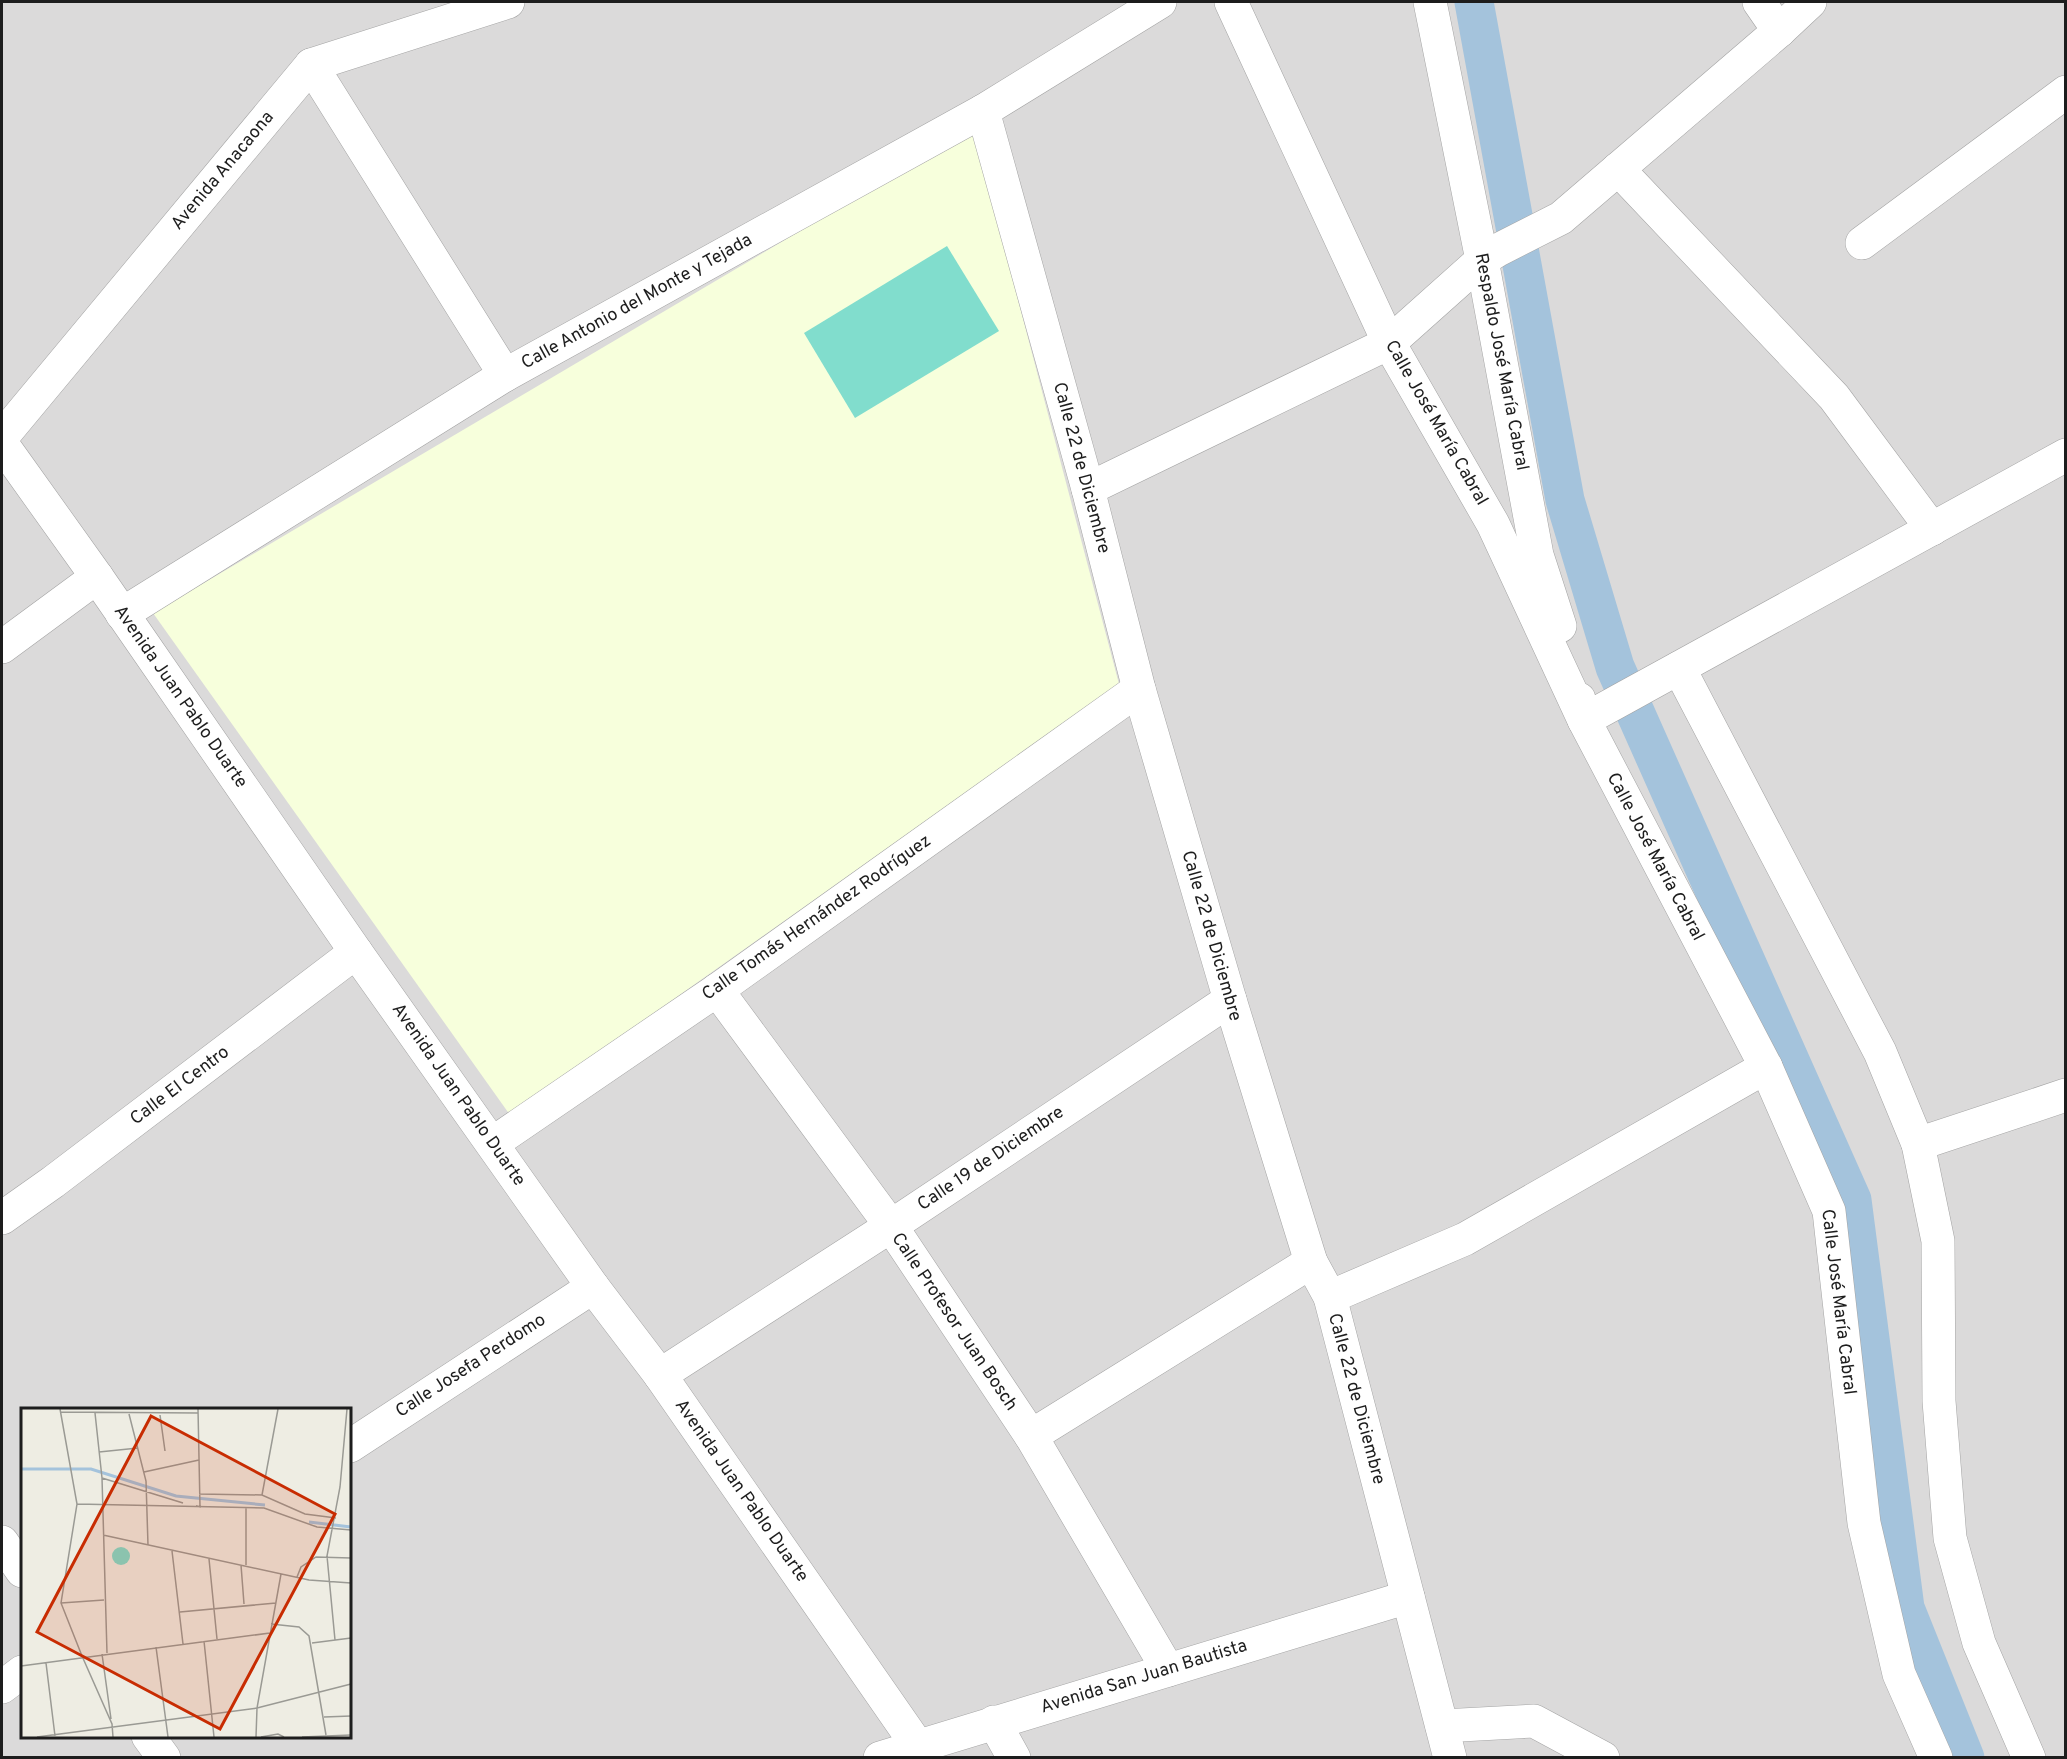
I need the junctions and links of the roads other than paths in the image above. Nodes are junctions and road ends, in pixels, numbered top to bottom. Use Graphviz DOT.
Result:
graph roads {
  1 [pos="508,2"];
  2 [pos="1160,2"];
  3 [pos="1231,2"];
  4 [pos="1430,2"];
  5 [pos="1759,2"];
  6 [pos="1810,2"];
  7 [pos="1779,30"];
  8 [pos="311,65"];
  9 [pos="2066,92"];
  10 [pos="983,111"];
  11 [pos="1618,169"];
  12 [pos="1862,243"];
  13 [pos="1490,255"];
  14 [pos="1389,343"];
  15 [pos="505,375"];
  16 [pos="2,437"];
  17 [pos="2,444"];
  18 [pos="2066,455"];
  19 [pos="1088,489"];
  20 [pos="1932,529"];
  21 [pos="97,577"];
  22 [pos="122,614"];
  23 [pos="2,647"];
  24 [pos="1679,668"];
  25 [pos="1139,690"];
  26 [pos="1598,713"];
  27 [pos="356,952"];
  28 [pos="717,990"];
  29 [pos="1230,1000"];
  30 [pos="1766,1067"];
  31 [pos="2066,1095"];
  32 [pos="493,1143"];
  33 [pos="1918,1144"];
  34 [pos="2,1218"];
  35 [pos="891,1227"];
  36 [pos="1311,1262"];
  37 [pos="592,1287"];
  38 [pos="1330,1297"];
  39 [pos="660,1374"];
  40 [pos="1030,1436"];
  41 [pos="351,1445"];
  42 [pos="2,1542"];
  43 [pos="21,1570"];
  44 [pos="1408,1597"];
  45 [pos="1168,1670"];
  46 [pos="21,1673"];
  47 [pos="2,1687"];
  48 [pos="994,1722"];
  49 [pos="1442,1726"];
  50 [pos="149,1738"];
  51 [pos="917,1745"];
  52 [pos="164,1758"];
  53 [pos="880,1758"];
  54 [pos="1014,1758"];
  55 [pos="1450,1758"];
  56 [pos="1603,1758"];
  57 [pos="1936,1758"];
  58 [pos="2029,1758"];
  1 -- 8 [label="street"];
  2 -- 10 [label="street, Calle Antonio del Monte y Tejada"];
  3 -- 14 [label="street, Calle José María Cabral"];
  4 -- 13 [label="street, Respaldo José María Cabral"];
  5 -- 7 [label="street"];
  6 -- 7 [label="street"];
  7 -- 11 [label="street"];
  8 -- 15 [label="street"];
  8 -- 16 [label="street, Avenida Anacaona"];
  9 -- 12 [label="street"];
  10 -- 15 [label="street, Calle Antonio del Monte y Tejada"];
  10 -- 19 [label="street, Calle 22 de Diciembre"];
  11 -- 13 [label="street"];
  11 -- 20 [label="street"];
  13 -- 14 [label="street"];
  13 -- 26 [label="street, Respaldo José María Cabral"];
  14 -- 19 [label="street"];
  14 -- 26 [label="street, Calle José María Cabral"];
  15 -- 22 [label="street, Calle Antonio del Monte y Tejada"];
  17 -- 21 [label="street, Avenida Juan Pablo Duarte"];
  18 -- 20 [label="street"];
  19 -- 25 [label="street, Calle 22 de Diciembre"];
  20 -- 24 [label="street"];
  21 -- 22 [label="street, Avenida Juan Pablo Duarte"];
  21 -- 23 [label="street"];
  22 -- 27 [label="street, Avenida Juan Pablo Duarte"];
  24 -- 26 [label="street"];
  24 -- 33 [label="street"];
  25 -- 28 [label="street, Calle Tomás Hernández Rodríguez"];
  25 -- 29 [label="street, Calle 22 de Diciembre"];
  26 -- 30 [label="street, Calle José María Cabral"];
  27 -- 32 [label="street, Avenida Juan Pablo Duarte"];
  27 -- 34 [label="street, Calle El Centro"];
  28 -- 32 [label="street, Calle Tomás Hernández Rodríguez"];
  28 -- 35 [label="street, Calle Profesor Juan Bosch"];
  29 -- 35 [label="street, Calle 19 de Diciembre"];
  29 -- 36 [label="street, Calle 22 de Diciembre"];
  30 -- 38 [label="street"];
  30 -- 57 [label="street, Calle José María Cabral"];
  31 -- 33 [label="street"];
  32 -- 37 [label="street, Avenida Juan Pablo Duarte"];
  33 -- 58 [label="street"];
  35 -- 39 [label="street, Calle 19 de Diciembre"];
  35 -- 40 [label="street, Calle Profesor Juan Bosch"];
  36 -- 38 [label="street, Calle 22 de Diciembre"];
  36 -- 40 [label="street"];
  37 -- 39 [label="street, Avenida Juan Pablo Duarte"];
  37 -- 41 [label="street, Calle Josefa Perdomo"];
  38 -- 44 [label="street, Calle 22 de Diciembre"];
  39 -- 51 [label="street, Avenida Juan Pablo Duarte"];
  40 -- 45 [label="street, Calle Profesor Juan Bosch"];
  42 -- 43 [label="street"];
  44 -- 45 [label="street, Avenida San Juan Bautista"];
  44 -- 49 [label="street, Calle 22 de Diciembre"];
  45 -- 48 [label="street, Avenida San Juan Bautista"];
  46 -- 47 [label="street"];
  48 -- 51 [label="street, Avenida San Juan Bautista"];
  48 -- 54 [label="street"];
  49 -- 55 [label="street, Calle 22 de Diciembre"];
  49 -- 56 [label="street"];
  50 -- 52 [label="street"];
  51 -- 53 [label="street, Avenida San Juan Bautista"];
}
